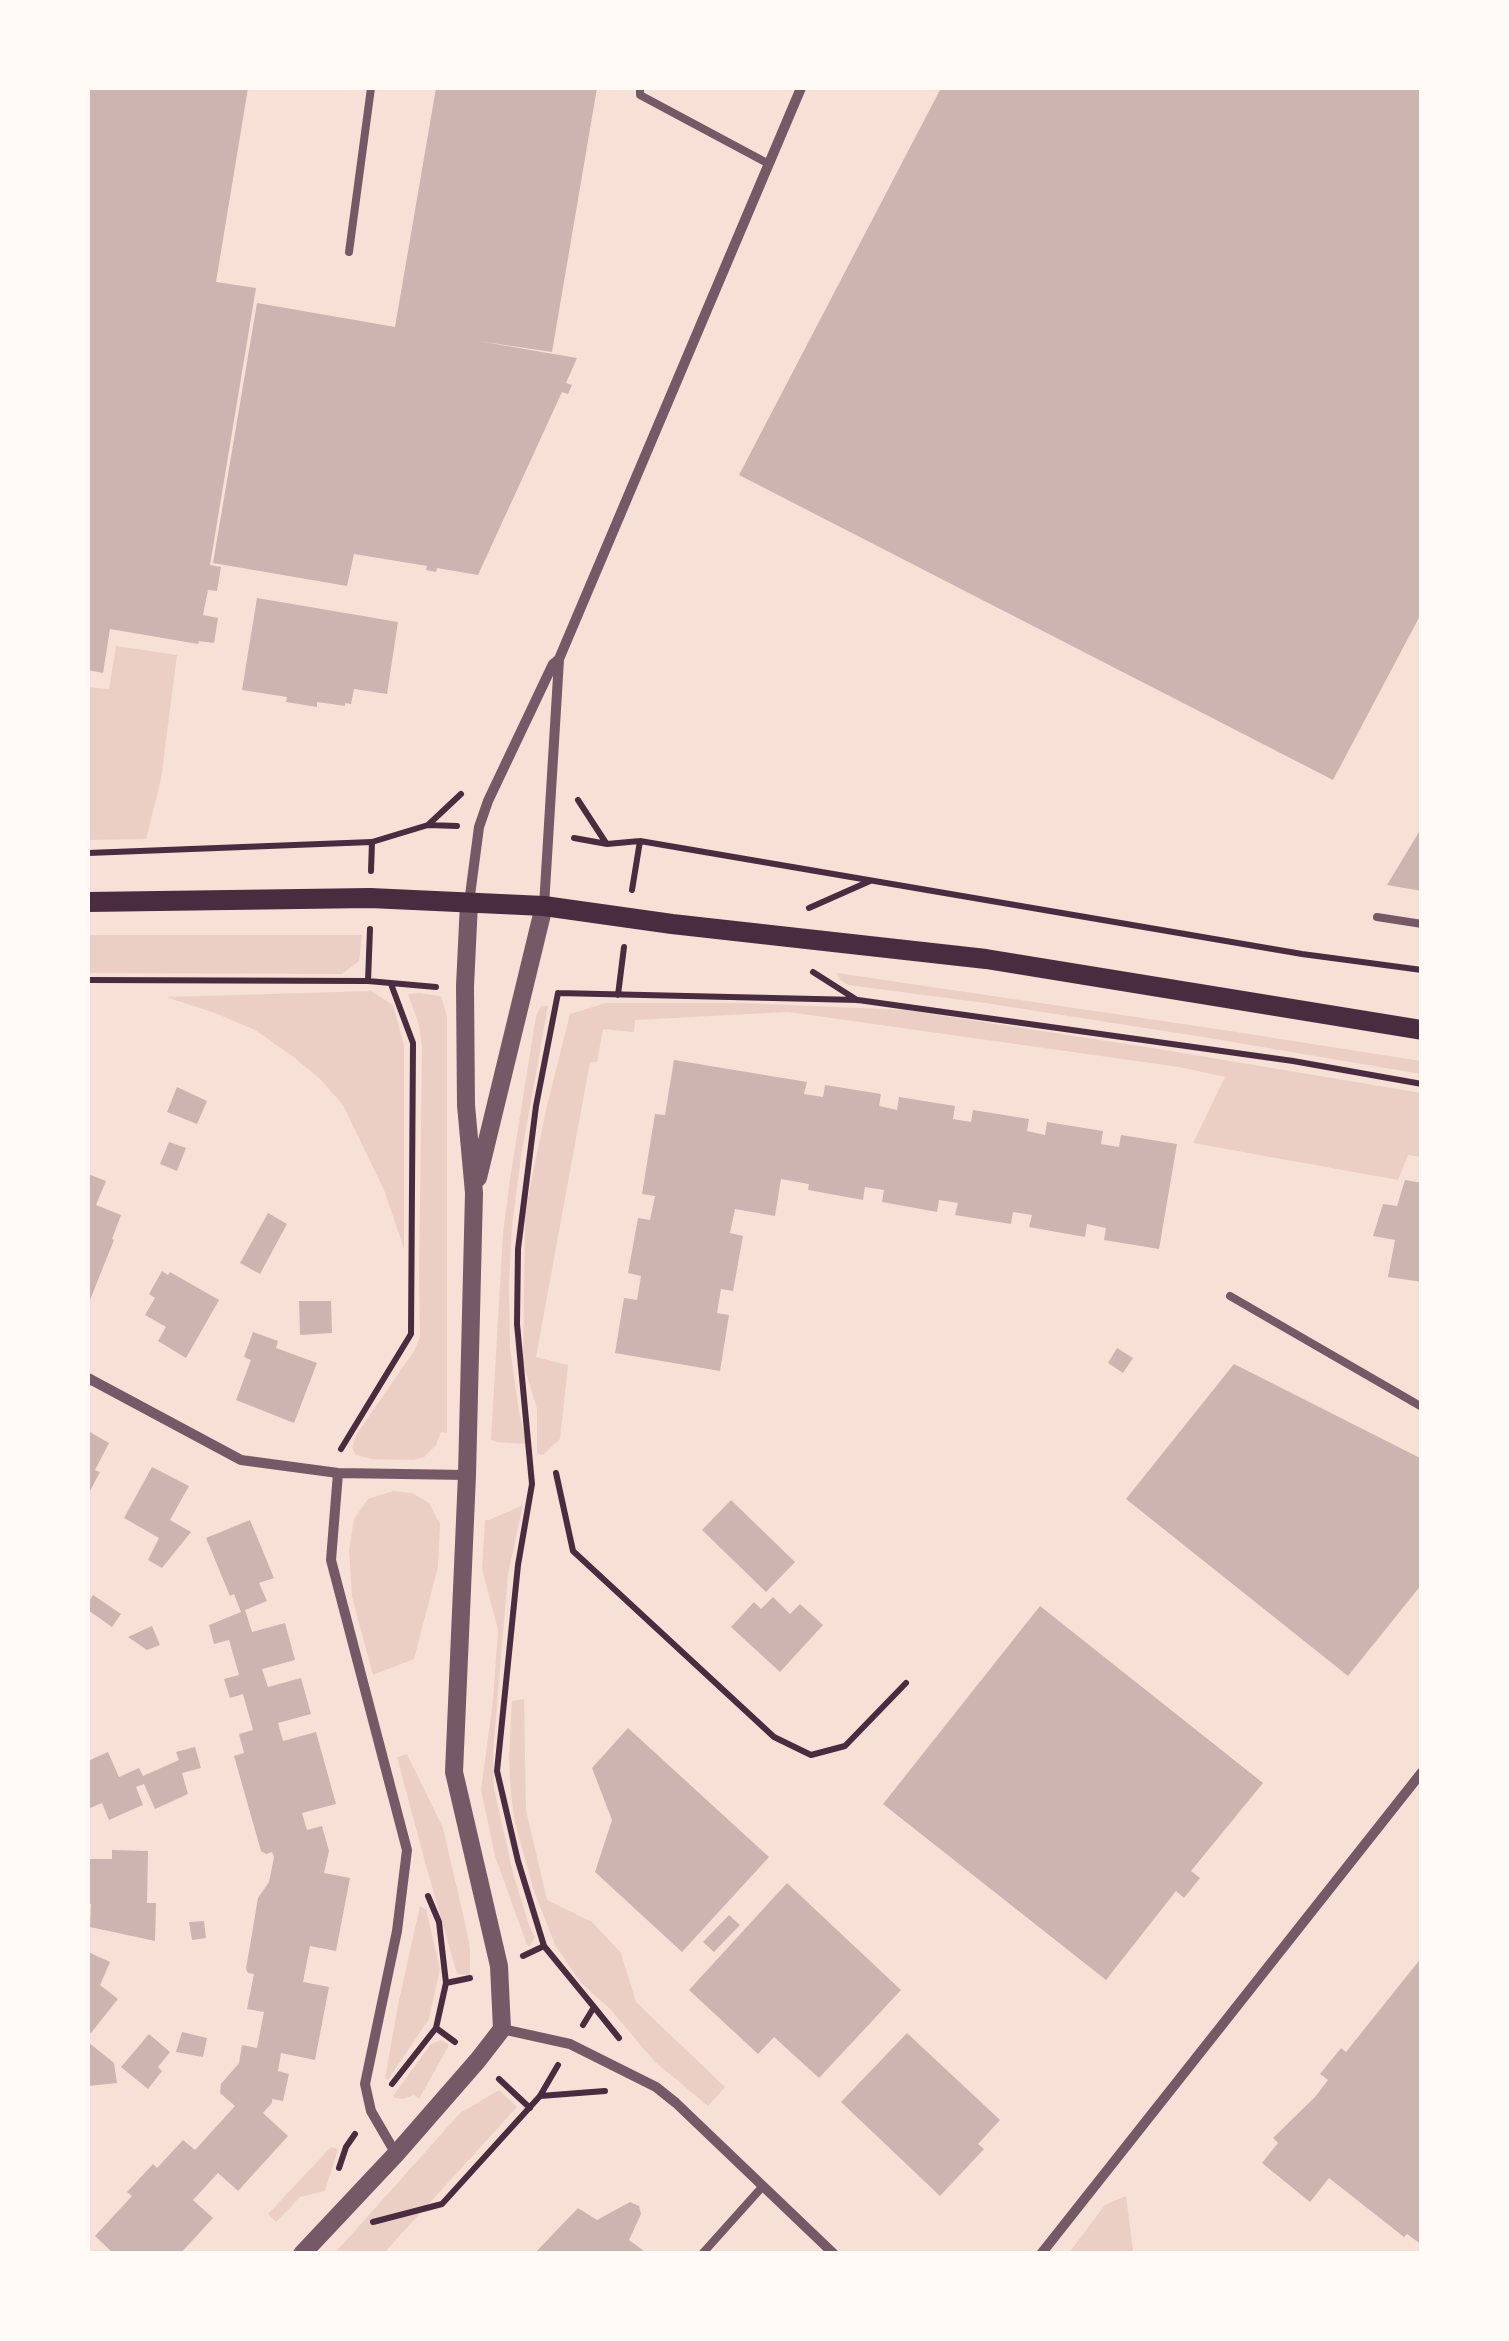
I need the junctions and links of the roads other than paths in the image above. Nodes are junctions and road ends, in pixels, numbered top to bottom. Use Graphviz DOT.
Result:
graph roads {
  1 [pos="371,88"];
  2 [pos="640,88"];
  3 [pos="801,88"];
  4 [pos="768,164"];
  5 [pos="350,252"];
  6 [pos="559,659"];
  7 [pos="88,902"];
  8 [pos="470,902"];
  9 [pos="544,906"];
  10 [pos="1377,918"];
  11 [pos="1422,924"];
  12 [pos="1422,1030"];
  13 [pos="474,1192"];
  14 [pos="1230,1296"];
  15 [pos="88,1378"];
  16 [pos="1422,1407"];
  17 [pos="338,1473"];
  18 [pos="467,1475"];
  19 [pos="1422,1772"];
  20 [pos="502,2029"];
  21 [pos="396,2154"];
  22 [pos="763,2186"];
  23 [pos="302,2254"];
  24 [pos="702,2254"];
  25 [pos="834,2254"];
  26 [pos="1040,2254"];
  1 -- 5 [label="lane"];
  2 -- 4 [label="lane"];
  3 -- 4 [label="street"];
  4 -- 6 [label="street"];
  6 -- 8 [label="street"];
  6 -- 9 [label="street"];
  7 -- 8 [label="main road"];
  8 -- 9 [label="main road"];
  8 -- 13 [label="street"];
  9 -- 12 [label="main road"];
  9 -- 13 [label="street"];
  10 -- 11 [label="lane"];
  13 -- 18 [label="street"];
  14 -- 16 [label="lane"];
  15 -- 17 [label="street"];
  17 -- 18 [label="street"];
  17 -- 21 [label="street"];
  18 -- 20 [label="street"];
  19 -- 26 [label="street"];
  20 -- 21 [label="street"];
  20 -- 22 [label="street"];
  21 -- 23 [label="street"];
  22 -- 24 [label="lane"];
  22 -- 25 [label="street"];
}
